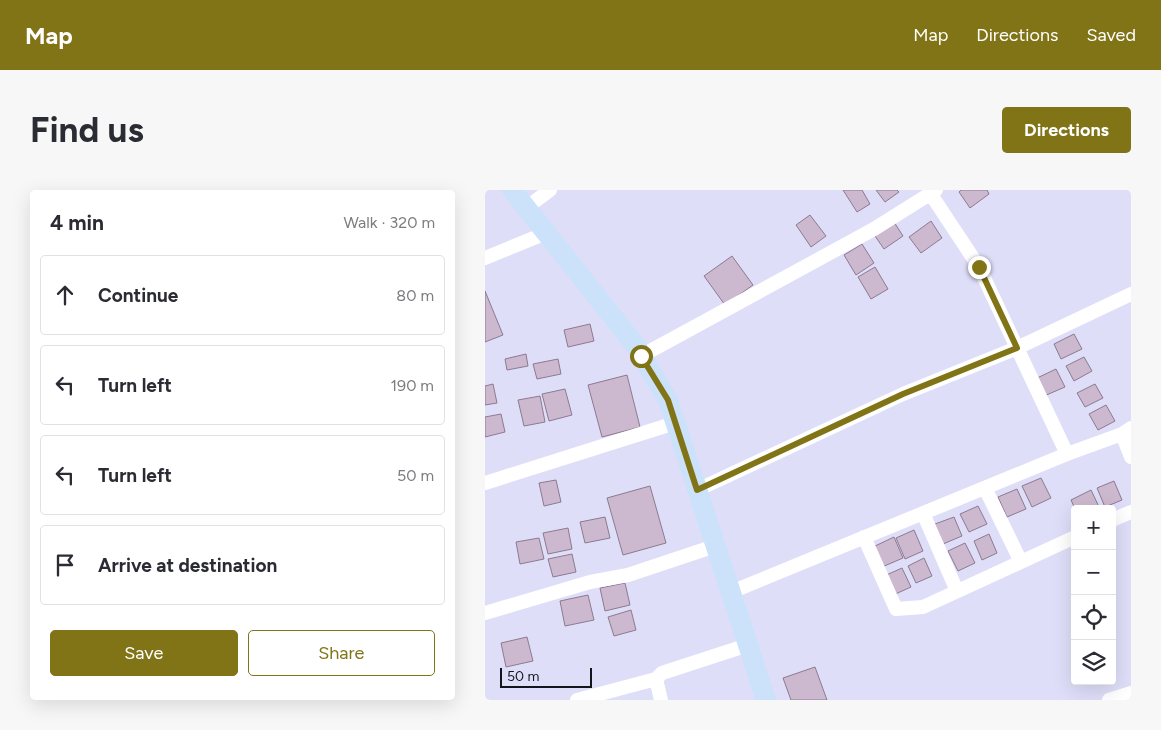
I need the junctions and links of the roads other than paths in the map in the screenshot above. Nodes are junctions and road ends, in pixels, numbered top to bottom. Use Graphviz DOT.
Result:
graph roads {
  1 [pos="512,190"];
  2 [pos="550,190"];
  3 [pos="933,192"];
  4 [pos="526,208"];
  5 [pos="546,233"];
  6 [pos="485,258"];
  7 [pos="1131,294"];
  8 [pos="1017,348"];
  9 [pos="641,356"];
  10 [pos="675,423"];
  11 [pos="1126,431"];
  12 [pos="1067,454"];
  13 [pos="1131,457"];
  14 [pos="485,483"];
  15 [pos="985,488"];
  16 [pos="697,490"];
  17 [pos="1131,512"];
  18 [pos="923,513"];
  19 [pos="1116,518"];
  20 [pos="864,537"];
  21 [pos="1071,539"];
  22 [pos="715,546"];
  23 [pos="1021,562"];
  24 [pos="957,591"];
  25 [pos="731,592"];
  26 [pos="485,613"];
  27 [pos="748,645"];
  28 [pos="655,679"];
  29 [pos="1131,692"];
  30 [pos="577,700"];
  31 [pos="661,700"];
  32 [pos="765,700"];
  33 [pos="1109,700"];
  1 -- 4 [label="street"];
  2 -- 4 [label="street"];
  3 -- 8 [label="street"];
  3 -- 9 [label="street"];
  4 -- 5 [label="street"];
  5 -- 6 [label="street"];
  5 -- 9 [label="street"];
  7 -- 8 [label="street"];
  8 -- 12 [label="street"];
  8 -- 16 [label="street"];
  9 -- 10 [label="street"];
  10 -- 14 [label="street"];
  10 -- 16 [label="street"];
  11 -- 12 [label="street"];
  11 -- 13 [label="street"];
  12 -- 15 [label="street"];
  15 -- 18 [label="street"];
  15 -- 23 [label="street"];
  16 -- 22 [label="street"];
  17 -- 19 [label="street"];
  18 -- 20 [label="street"];
  18 -- 24 [label="street"];
  20 -- 24 [label="street"];
  20 -- 25 [label="street"];
  21 -- 23 [label="street"];
  22 -- 25 [label="street"];
  22 -- 26 [label="street"];
  23 -- 24 [label="street"];
  25 -- 27 [label="street"];
  27 -- 28 [label="street"];
  27 -- 32 [label="street"];
  28 -- 30 [label="street"];
  28 -- 31 [label="street"];
  29 -- 33 [label="street"];
}
